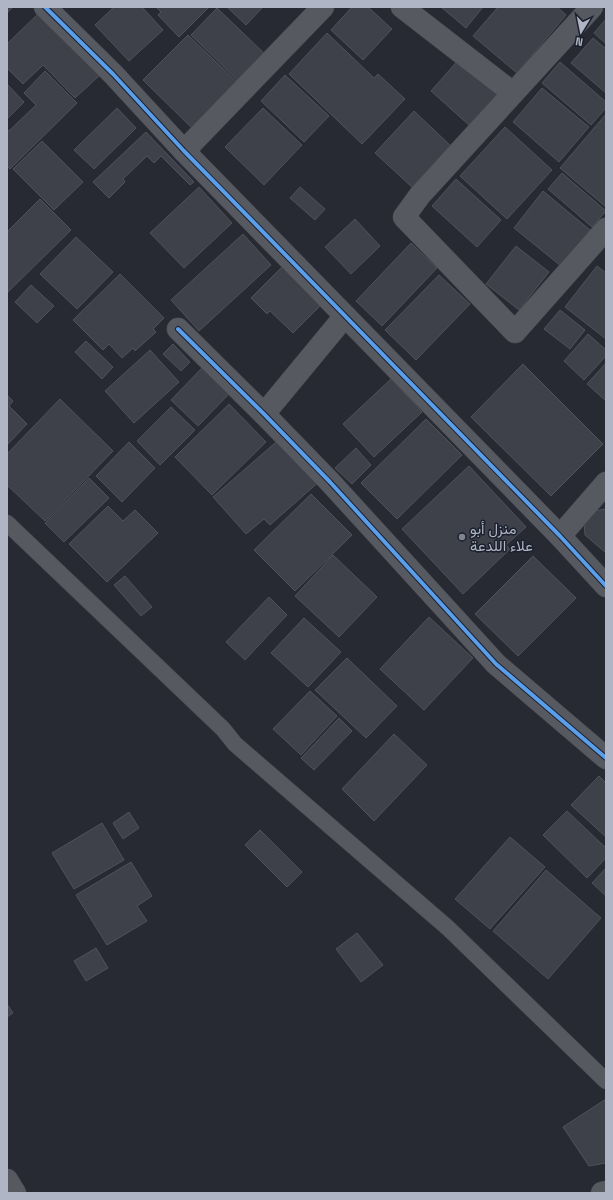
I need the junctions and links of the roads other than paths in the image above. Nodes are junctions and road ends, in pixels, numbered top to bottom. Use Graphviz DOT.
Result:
graph roads {
  1 [pos="45,7"];
  2 [pos="323,7"];
  3 [pos="402,7"];
  4 [pos="592,7"];
  5 [pos="513,93"];
  6 [pos="184,151"];
  7 [pos="606,229"];
  8 [pos="345,316"];
  9 [pos="178,329"];
  10 [pos="264,414"];
  11 [pos="606,483"];
  12 [pos="7,523"];
  13 [pos="560,536"];
  14 [pos="606,586"];
  15 [pos="606,758"];
  16 [pos="606,1081"];
  17 [pos="7,1180"];
  18 [pos="606,1192"];
  19 [pos="15,1193"];
  20 [pos="602,1193"];
  1 -- 6 [label="street"];
  2 -- 6 [label="street"];
  3 -- 5 [label="street"];
  4 -- 5 [label="street"];
  5 -- 7 [label="street"];
  6 -- 8 [label="street"];
  8 -- 10 [label="street"];
  8 -- 13 [label="street"];
  9 -- 10 [label="street"];
  10 -- 15 [label="street"];
  11 -- 13 [label="street"];
  12 -- 16 [label="lane"];
  13 -- 14 [label="street"];
  17 -- 19 [label="street"];
  18 -- 20 [label="street"];
}
